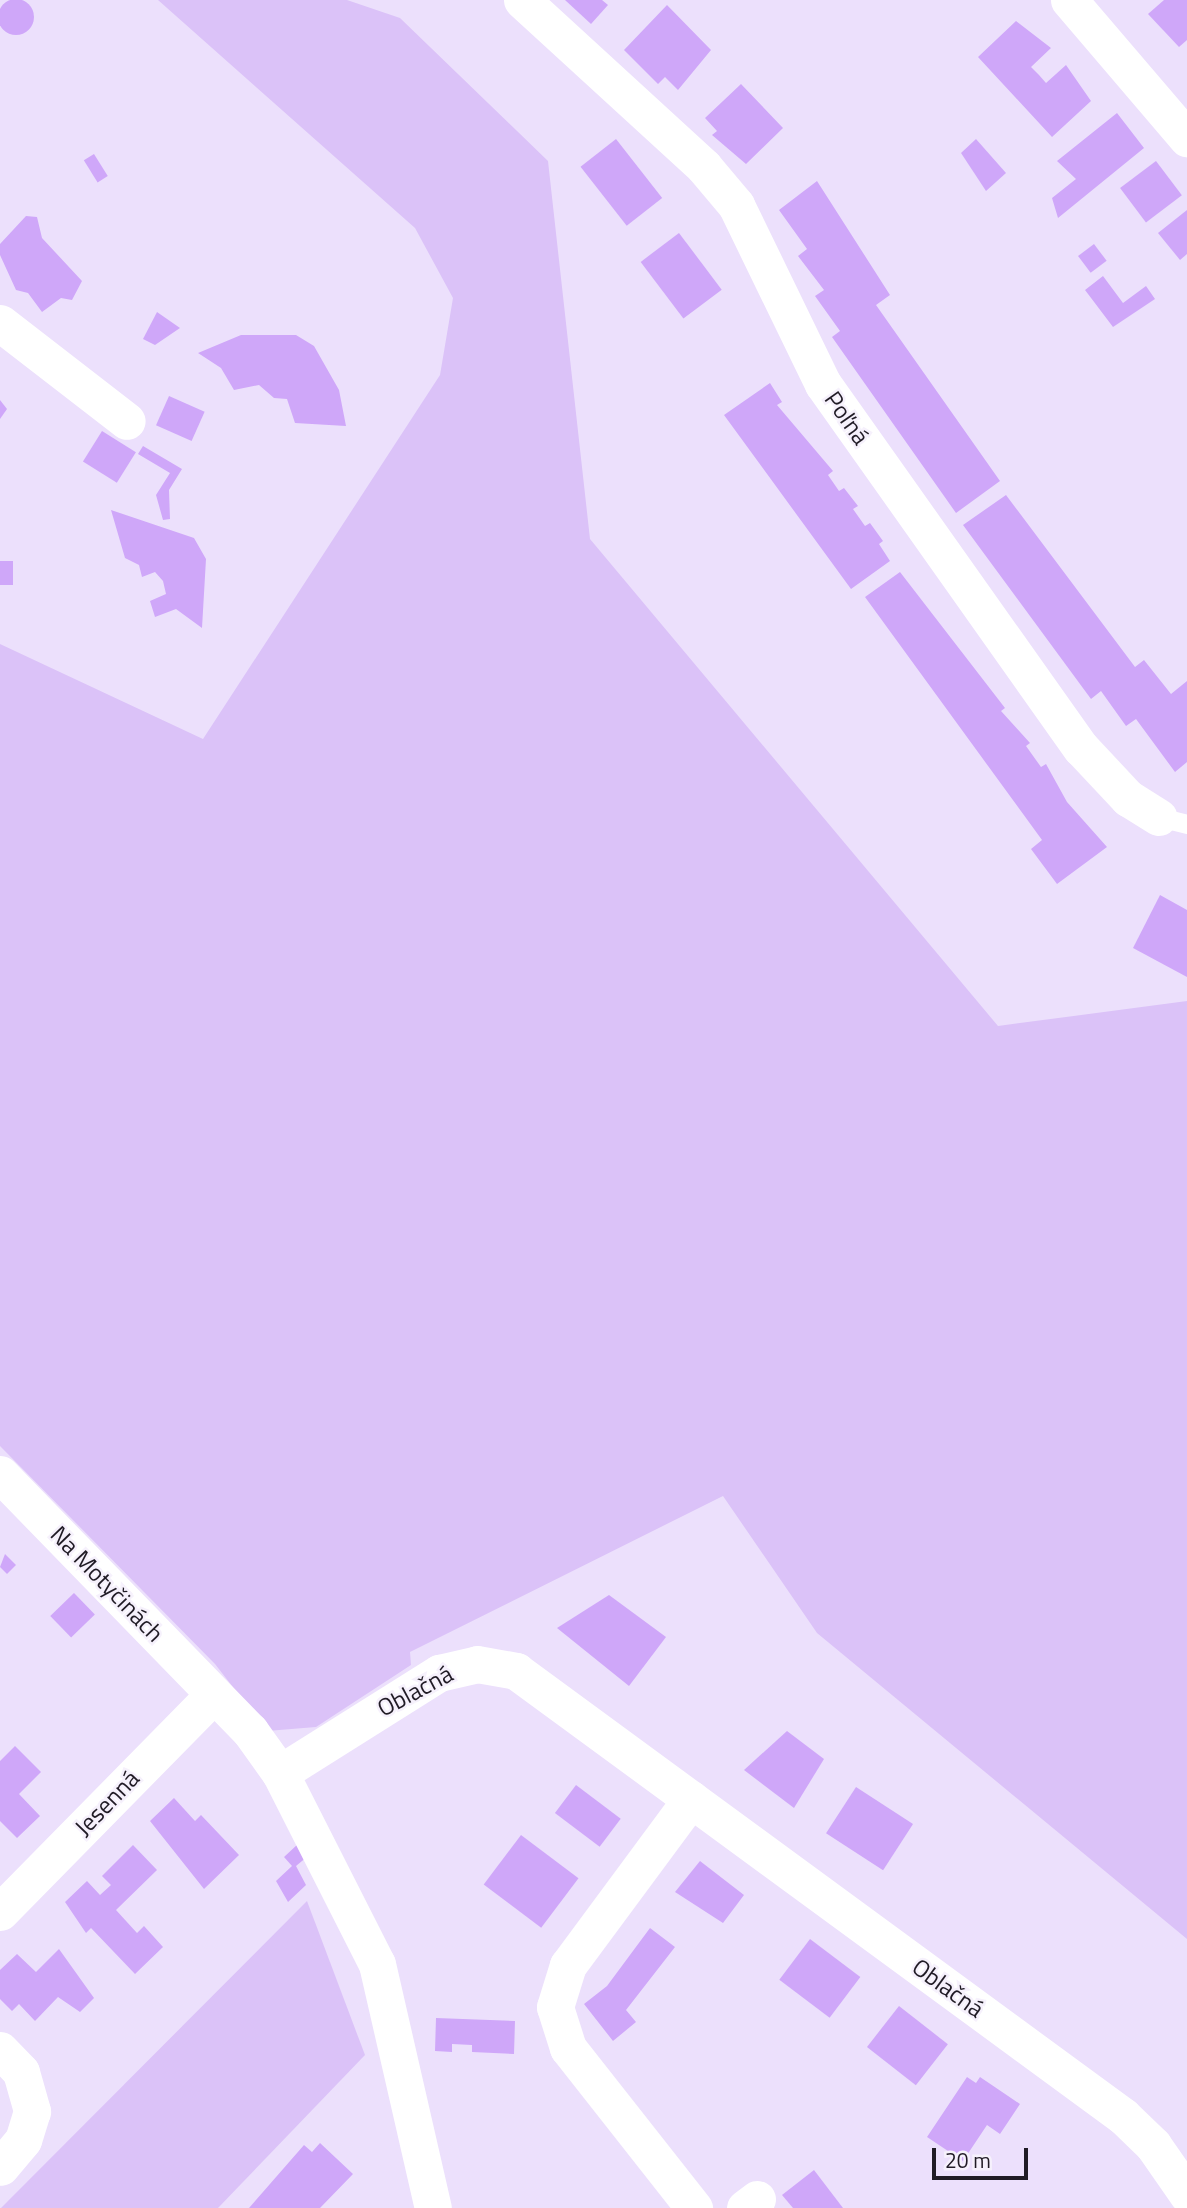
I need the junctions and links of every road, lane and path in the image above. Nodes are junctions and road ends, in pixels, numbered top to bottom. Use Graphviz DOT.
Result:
graph roads {
  1 [pos="522,0"];
  2 [pos="1069,0"];
  3 [pos="1187,138"];
  4 [pos="0,323"];
  5 [pos="127,421"];
  6 [pos="1173,820"];
  7 [pos="0,1474"];
  8 [pos="214,1694"];
  9 [pos="281,1773"];
  10 [pos="691,1800"];
  11 [pos="0,1912"];
  12 [pos="0,2050"];
  13 [pos="0,2167"];
  14 [pos="1187,2194"];
  15 [pos="433,2208"];
  16 [pos="694,2208"];
  1 -- 6 [label="street, Poľná"];
  2 -- 3 [label="street"];
  4 -- 5 [label="street"];
  7 -- 8 [label="street, Na Motyčinách"];
  8 -- 9 [label="street, Na Motyčinách"];
  8 -- 11 [label="street, Jesenná"];
  9 -- 10 [label="street, Oblačná"];
  9 -- 15 [label="street, Na Motyčinách"];
  10 -- 14 [label="street, Oblačná"];
  10 -- 16 [label="street"];
  12 -- 13 [label="street"];
}
